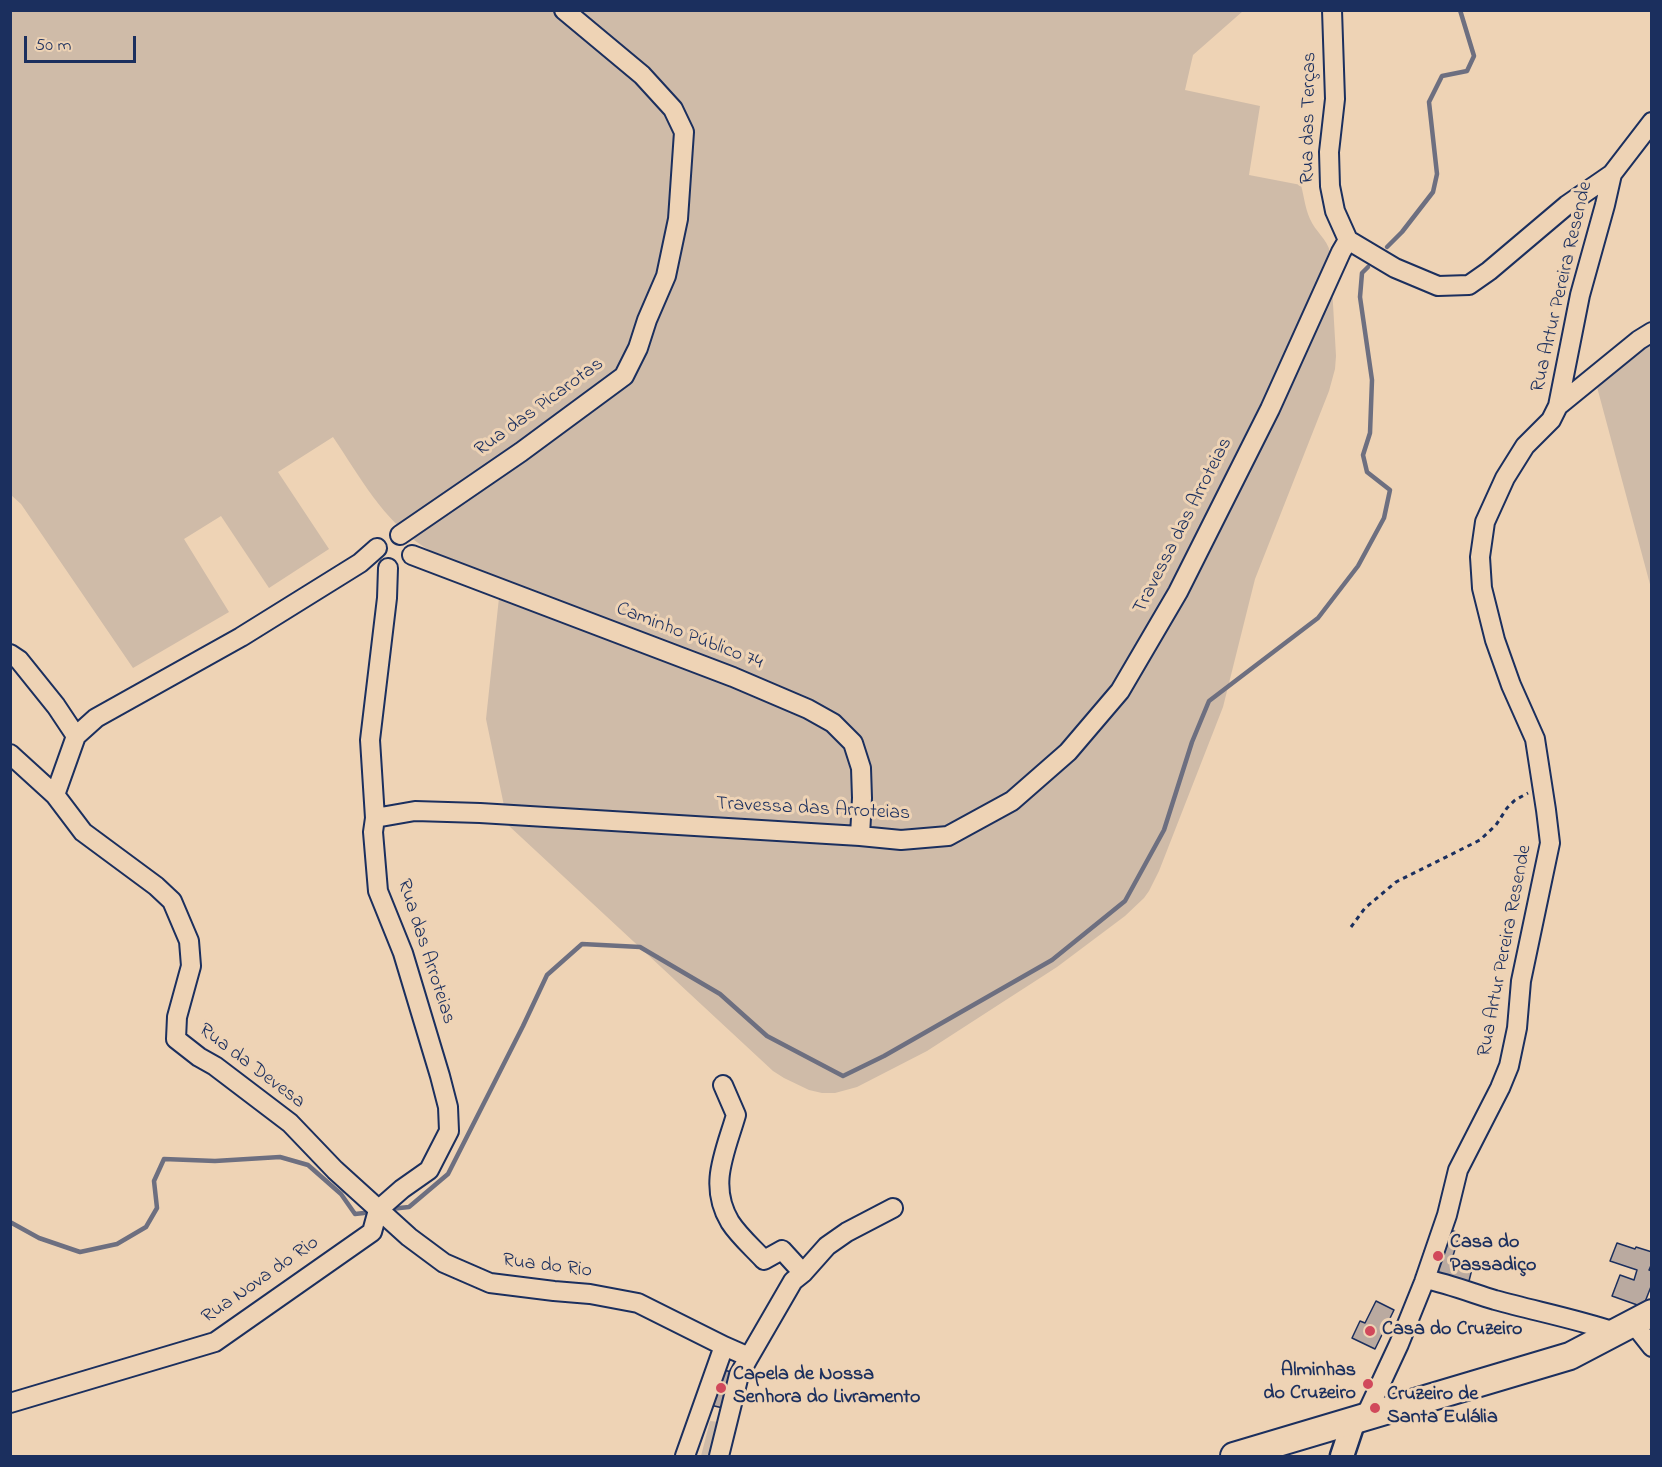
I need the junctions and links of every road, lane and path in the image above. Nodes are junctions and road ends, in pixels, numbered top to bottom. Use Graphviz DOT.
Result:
graph roads {
  1 [pos="564,10"];
  2 [pos="1332,10"];
  3 [pos="1652,122"];
  4 [pos="1612,174"];
  5 [pos="1348,240"];
  6 [pos="1652,332"];
  7 [pos="1558,406"];
  8 [pos="400,535"];
  9 [pos="377,548"];
  10 [pos="412,555"];
  11 [pos="388,568"];
  12 [pos="10,654"];
  13 [pos="76,736"];
  14 [pos="10,754"];
  15 [pos="1543,787"];
  16 [pos="55,795"];
  17 [pos="375,818"];
  18 [pos="860,836"];
  19 [pos="1351,927"];
  20 [pos="723,1085"];
  21 [pos="893,1208"];
  22 [pos="378,1210"];
  23 [pos="803,1273"];
  24 [pos="1425,1279"];
  25 [pos="1633,1323"];
  26 [pos="724,1346"];
  27 [pos="1652,1347"];
  28 [pos="749,1357"];
  29 [pos="10,1403"];
  30 [pos="1371,1409"];
  31 [pos="685,1456"];
  32 [pos="719,1456"];
  33 [pos="1234,1456"];
  34 [pos="1342,1456"];
  1 -- 8 [label="street, Rua das Picarotas"];
  2 -- 5 [label="street, Rua das Terças"];
  3 -- 4 [label="street"];
  4 -- 5 [label="street"];
  4 -- 7 [label="street, Rua Artur Pereira Resende"];
  5 -- 18 [label="street, Travessa das Arroteias"];
  6 -- 7 [label="street"];
  7 -- 15 [label="street, Rua Artur Pereira Resende"];
  8 -- 9 [label="street"];
  8 -- 10 [label="street"];
  9 -- 11 [label="street"];
  9 -- 13 [label="street"];
  10 -- 11 [label="street"];
  10 -- 18 [label="street, Caminho Público 74"];
  11 -- 17 [label="street, Rua das Arroteias"];
  12 -- 13 [label="street"];
  13 -- 16 [label="street"];
  14 -- 16 [label="street, Rua da Devesa"];
  15 -- 19 [label="path"];
  15 -- 24 [label="street, Rua Artur Pereira Resende"];
  16 -- 22 [label="street, Rua da Devesa"];
  17 -- 18 [label="street, Travessa das Arroteias"];
  17 -- 22 [label="street, Rua das Arroteias"];
  20 -- 23 [label="street"];
  21 -- 23 [label="street"];
  22 -- 26 [label="street, Rua do Rio"];
  22 -- 29 [label="street, Rua Nova do Rio"];
  23 -- 28 [label="street"];
  24 -- 25 [label="street"];
  24 -- 30 [label="street, Rua Artur Pereira Resende"];
  25 -- 27 [label="street"];
  25 -- 30 [label="main road"];
  26 -- 28 [label="street, Rua do Rio"];
  26 -- 31 [label="street"];
  28 -- 32 [label="street"];
  30 -- 33 [label="main road"];
  30 -- 34 [label="street"];
}
